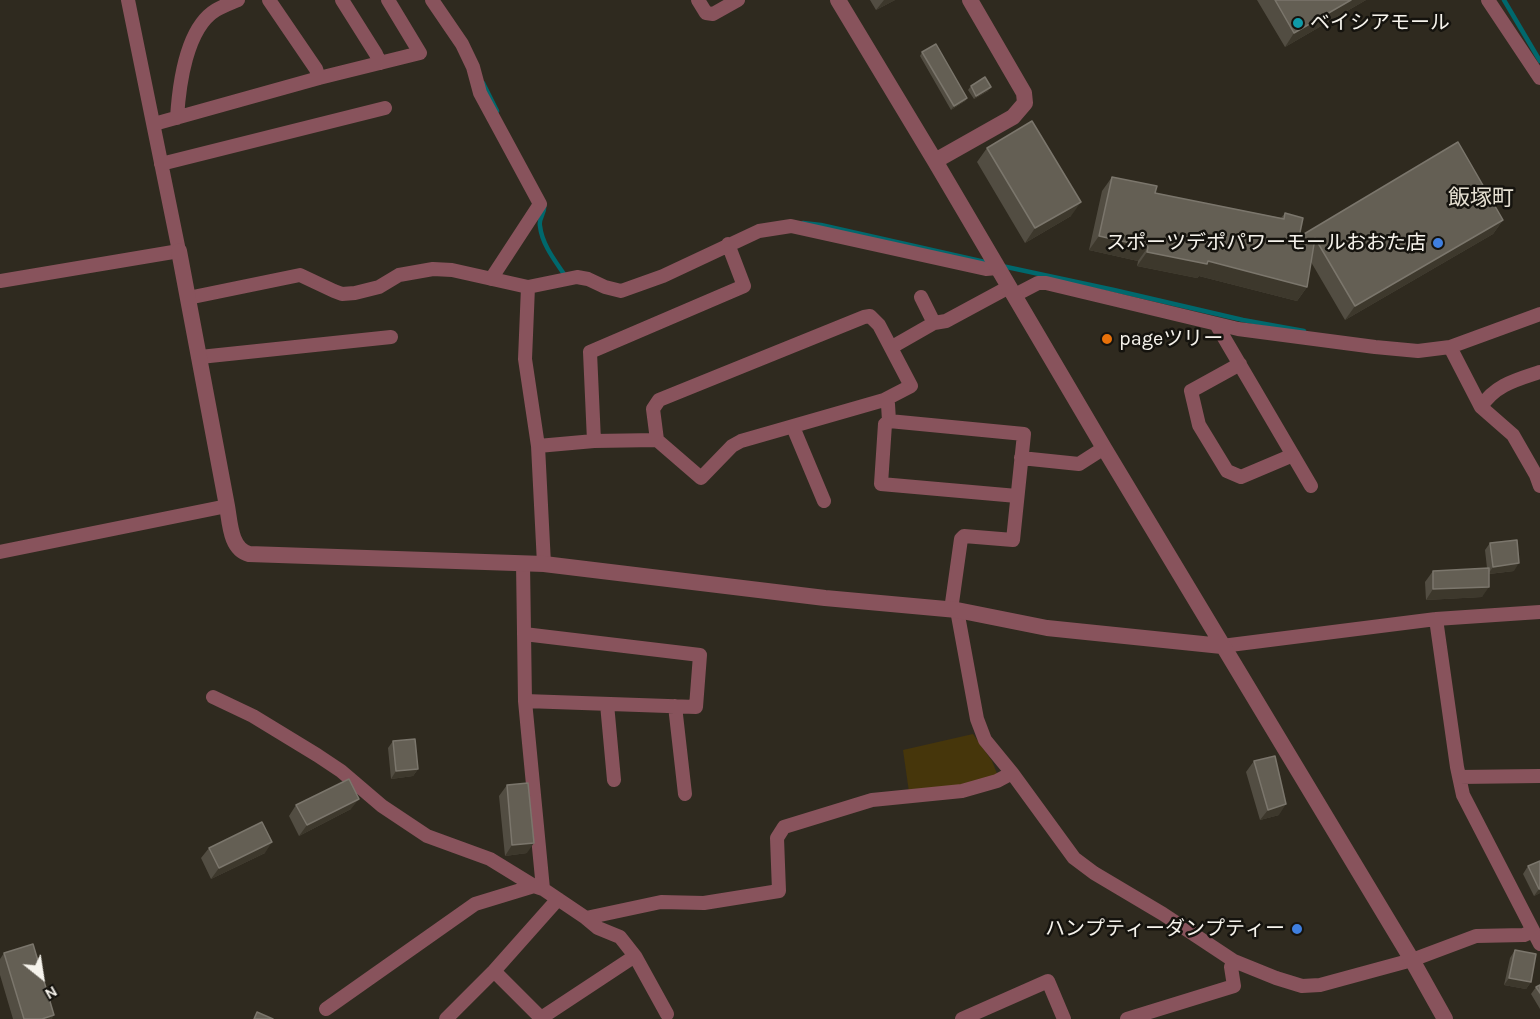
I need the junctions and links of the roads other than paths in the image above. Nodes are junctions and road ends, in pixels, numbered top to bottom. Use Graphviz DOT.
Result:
graph roads {
  1 [pos="128,0"];
  2 [pos="238,0"];
  3 [pos="269,0"];
  4 [pos="342,0"];
  5 [pos="388,0"];
  6 [pos="432,0"];
  7 [pos="698,0"];
  8 [pos="738,0"];
  9 [pos="838,0"];
  10 [pos="970,0"];
  11 [pos="1488,0"];
  12 [pos="380,63"];
  13 [pos="320,78"];
  14 [pos="1540,78"];
  15 [pos="385,108"];
  16 [pos="177,118"];
  17 [pos="154,124"];
  18 [pos="935,161"];
  19 [pos="161,164"];
  20 [pos="728,244"];
  21 [pos="179,251"];
  22 [pos="997,268"];
  23 [pos="491,279"];
  24 [pos="0,281"];
  25 [pos="528,287"];
  26 [pos="1012,291"];
  27 [pos="921,297"];
  28 [pos="188,298"];
  29 [pos="1540,314"];
  30 [pos="934,323"];
  31 [pos="1216,324"];
  32 [pos="391,337"];
  33 [pos="892,347"];
  34 [pos="1450,347"];
  35 [pos="200,357"];
  36 [pos="1240,364"];
  37 [pos="1540,372"];
  38 [pos="884,400"];
  39 [pos="1481,407"];
  40 [pos="889,421"];
  41 [pos="793,427"];
  42 [pos="657,440"];
  43 [pos="594,441"];
  44 [pos="538,446"];
  45 [pos="1104,448"];
  46 [pos="1293,455"];
  47 [pos="1021,458"];
  48 [pos="1311,486"];
  49 [pos="1540,486"];
  50 [pos="1017,496"];
  51 [pos="824,501"];
  52 [pos="227,506"];
  53 [pos="0,552"];
  54 [pos="524,563"];
  55 [pos="544,564"];
  56 [pos="954,610"];
  57 [pos="1540,612"];
  58 [pos="1436,619"];
  59 [pos="524,634"];
  60 [pos="1222,646"];
  61 [pos="213,697"];
  62 [pos="525,701"];
  63 [pos="607,704"];
  64 [pos="675,706"];
  65 [pos="1012,773"];
  66 [pos="1540,776"];
  67 [pos="1459,777"];
  68 [pos="614,780"];
  69 [pos="685,794"];
  70 [pos="538,887"];
  71 [pos="558,899"];
  72 [pos="586,918"];
  73 [pos="1533,931"];
  74 [pos="1540,944"];
  75 [pos="635,956"];
  76 [pos="1412,960"];
  77 [pos="1234,961"];
  78 [pos="494,971"];
  79 [pos="326,1009"];
  80 [pos="667,1014"];
  81 [pos="446,1019"];
  82 [pos="962,1019"];
  83 [pos="1064,1019"];
  84 [pos="1127,1019"];
  85 [pos="1445,1019"];
  1 -- 17 [label="street"];
  2 -- 16 [label="street"];
  3 -- 13 [label="street"];
  4 -- 12 [label="street"];
  5 -- 12 [label="street"];
  6 -- 23 [label="street"];
  7 -- 8 [label="street"];
  9 -- 18 [label="street"];
  10 -- 18 [label="street"];
  11 -- 14 [label="street"];
  12 -- 13 [label="street"];
  13 -- 16 [label="street"];
  15 -- 19 [label="street"];
  16 -- 17 [label="street"];
  17 -- 19 [label="street"];
  18 -- 22 [label="street"];
  19 -- 21 [label="street"];
  20 -- 22 [label="street"];
  20 -- 25 [label="street"];
  20 -- 43 [label="street"];
  21 -- 24 [label="street"];
  21 -- 28 [label="street"];
  22 -- 26 [label="street"];
  23 -- 25 [label="street"];
  23 -- 28 [label="street"];
  25 -- 44 [label="street"];
  26 -- 30 [label="street"];
  26 -- 31 [label="street"];
  26 -- 45 [label="street"];
  27 -- 30 [label="street"];
  28 -- 35 [label="street"];
  29 -- 34 [label="street"];
  30 -- 33 [label="street"];
  31 -- 34 [label="street"];
  31 -- 36 [label="street"];
  32 -- 35 [label="street"];
  33 -- 38 [label="street"];
  33 -- 42 [label="street"];
  34 -- 39 [label="street"];
  35 -- 52 [label="street"];
  36 -- 46 [label="street"];
  36 -- 46 [label="street"];
  37 -- 39 [label="street"];
  38 -- 40 [label="street"];
  38 -- 41 [label="street"];
  39 -- 49 [label="street"];
  40 -- 47 [label="street"];
  40 -- 50 [label="street"];
  41 -- 42 [label="street"];
  41 -- 51 [label="street"];
  42 -- 43 [label="street"];
  43 -- 44 [label="street"];
  44 -- 55 [label="street"];
  45 -- 47 [label="street"];
  45 -- 60 [label="street"];
  46 -- 48 [label="street"];
  47 -- 50 [label="street"];
  50 -- 56 [label="street"];
  52 -- 53 [label="street"];
  52 -- 54 [label="street"];
  54 -- 55 [label="street"];
  54 -- 59 [label="street"];
  55 -- 56 [label="street"];
  56 -- 60 [label="street"];
  56 -- 65 [label="street"];
  57 -- 58 [label="street"];
  58 -- 60 [label="street"];
  58 -- 67 [label="street"];
  59 -- 62 [label="street"];
  59 -- 64 [label="street"];
  60 -- 76 [label="street"];
  61 -- 70 [label="street"];
  62 -- 63 [label="street"];
  62 -- 70 [label="street"];
  63 -- 64 [label="street"];
  63 -- 68 [label="street"];
  64 -- 69 [label="street"];
  65 -- 72 [label="street"];
  65 -- 77 [label="street"];
  66 -- 67 [label="street"];
  67 -- 73 [label="street"];
  70 -- 71 [label="street"];
  70 -- 79 [label="street"];
  71 -- 72 [label="street"];
  71 -- 78 [label="street"];
  72 -- 75 [label="street"];
  73 -- 74 [label="street"];
  73 -- 76 [label="street"];
  75 -- 78 [label="street"];
  75 -- 80 [label="street"];
  76 -- 77 [label="street"];
  76 -- 85 [label="street"];
  77 -- 84 [label="street"];
  78 -- 81 [label="street"];
  82 -- 83 [label="street"];
}
